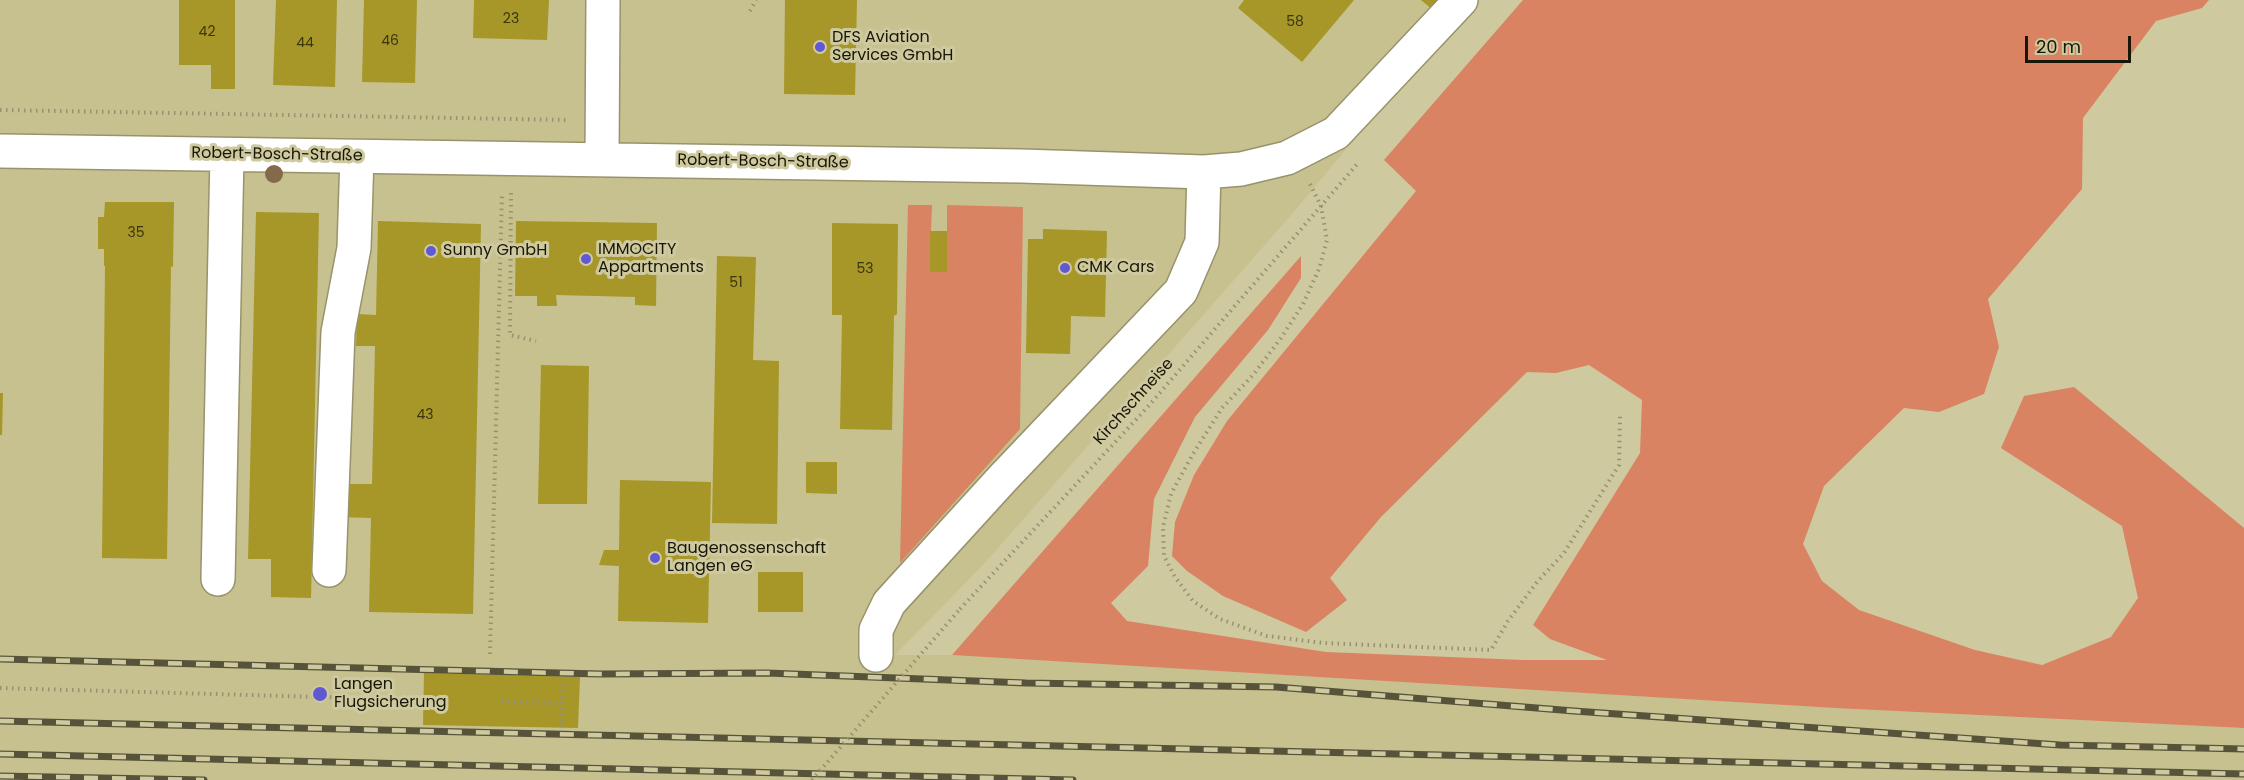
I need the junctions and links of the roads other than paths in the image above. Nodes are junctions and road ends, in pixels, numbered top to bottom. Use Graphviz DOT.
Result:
graph roads {
  1 [pos="603,0"];
  2 [pos="1461,0"];
  3 [pos="0,151"];
  4 [pos="227,154"];
  5 [pos="357,157"];
  6 [pos="602,159"];
  7 [pos="1204,172"];
  8 [pos="329,570"];
  9 [pos="218,579"];
  10 [pos="876,655"];
  1 -- 6 [label="street"];
  2 -- 7 [label="street, Robert-Bosch-Straße"];
  3 -- 4 [label="street, Robert-Bosch-Straße"];
  4 -- 5 [label="street, Robert-Bosch-Straße"];
  4 -- 9 [label="street"];
  5 -- 6 [label="street, Robert-Bosch-Straße"];
  5 -- 8 [label="street"];
  6 -- 7 [label="street, Robert-Bosch-Straße"];
  7 -- 10 [label="street"];
}
